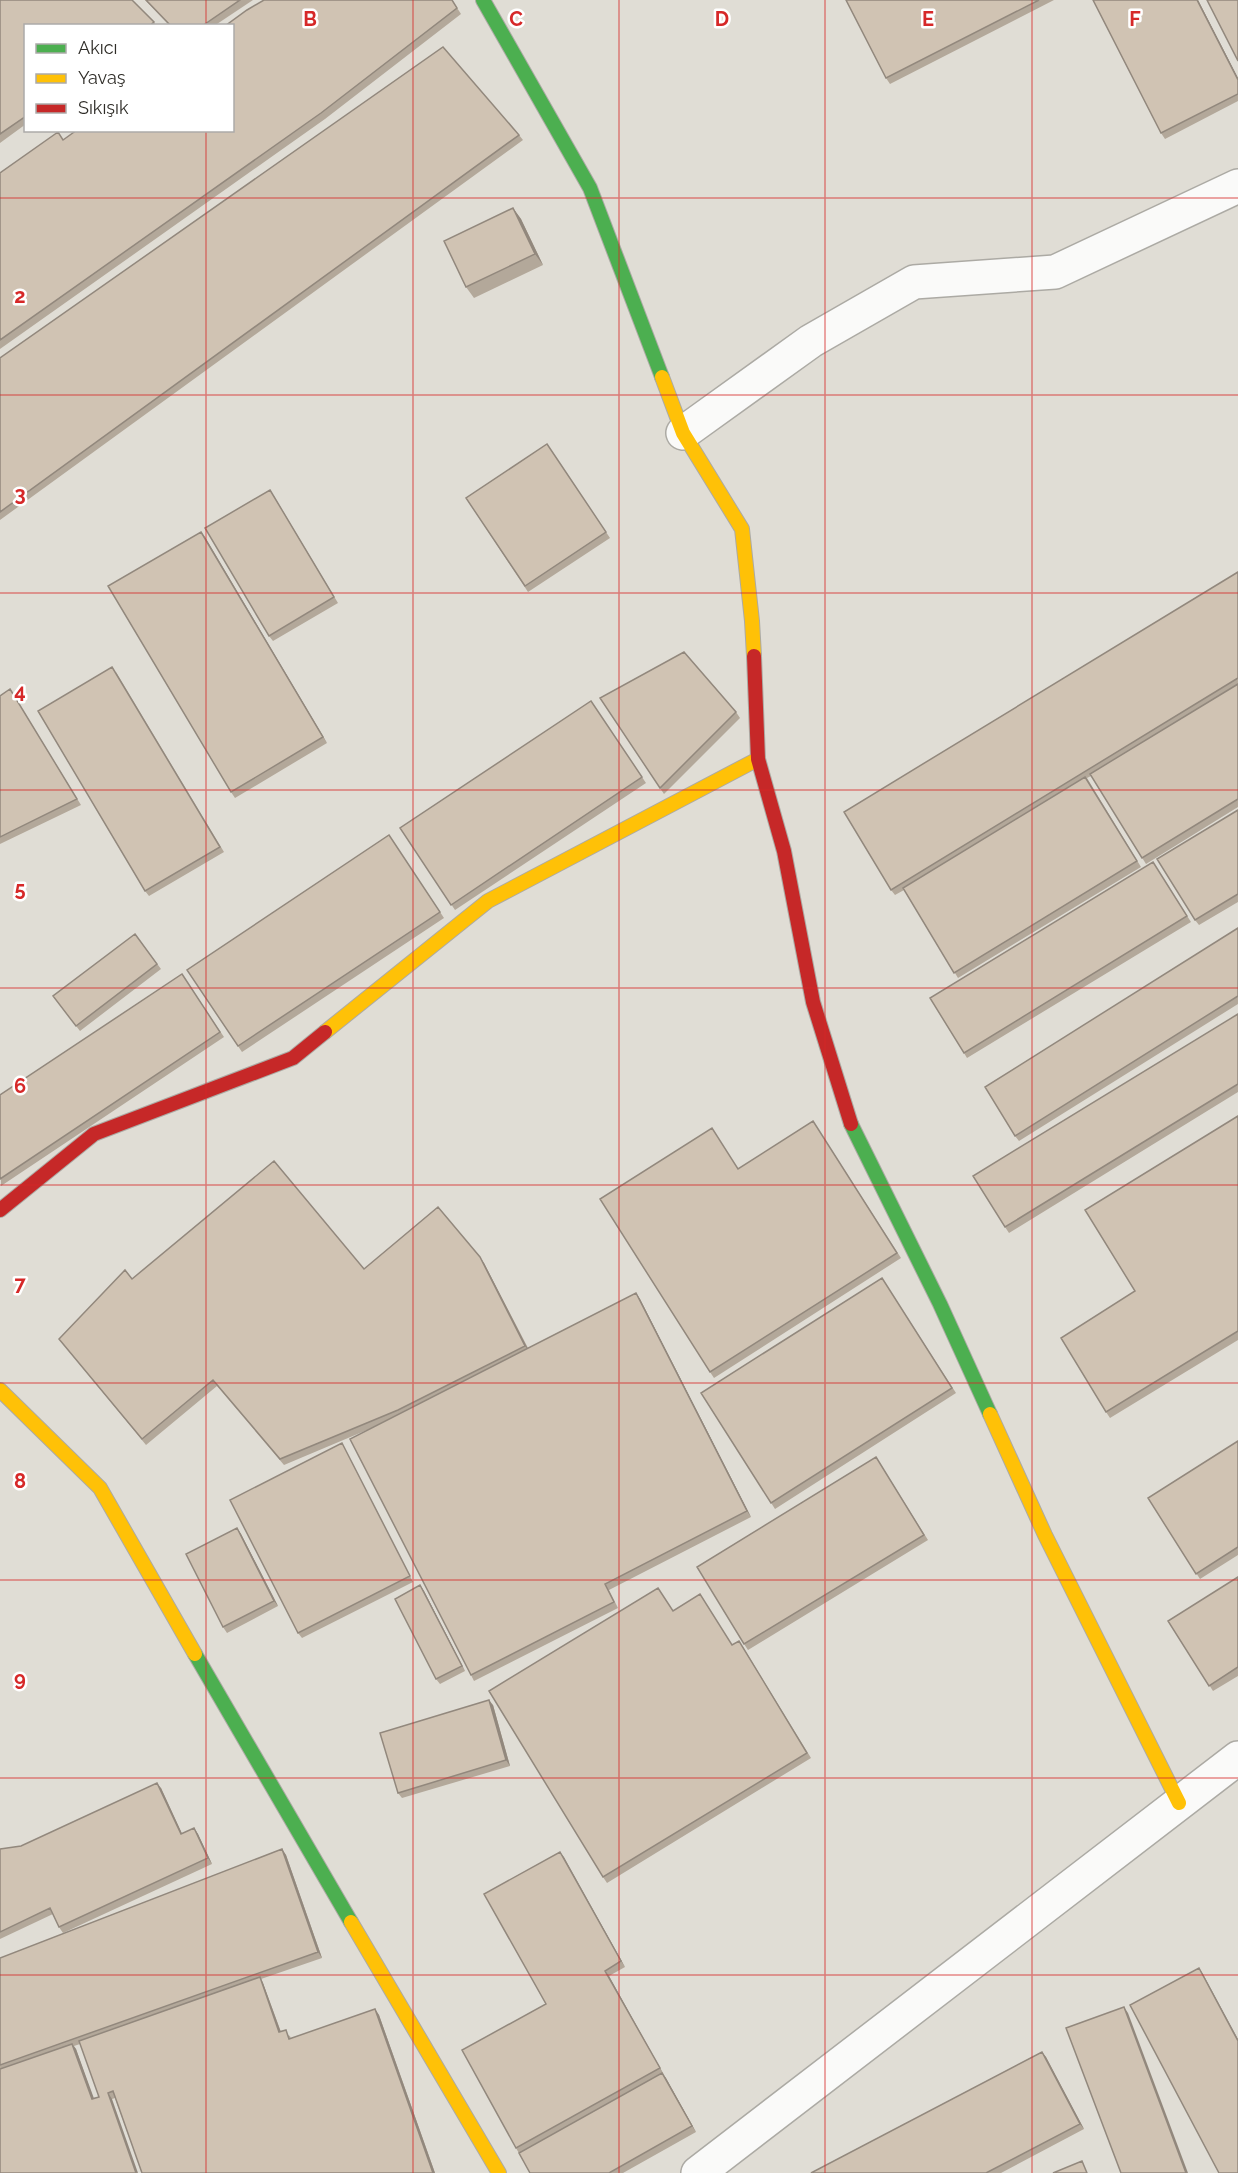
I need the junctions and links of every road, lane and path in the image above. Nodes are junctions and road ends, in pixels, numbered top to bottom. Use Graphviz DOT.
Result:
graph roads {
  1 [pos="483,0"];
  2 [pos="1238,186"];
  3 [pos="683,433"];
  4 [pos="758,759"];
  5 [pos="0,1210"];
  6 [pos="0,1390"];
  7 [pos="1238,1758"];
  8 [pos="1179,1803"];
  9 [pos="499,2173"];
  10 [pos="698,2173"];
  1 -- 3 [label="street"];
  2 -- 3 [label="street"];
  3 -- 4 [label="street"];
  4 -- 5 [label="street"];
  4 -- 8 [label="street"];
  6 -- 9 [label="street"];
  7 -- 8 [label="street"];
  8 -- 10 [label="street"];
}
